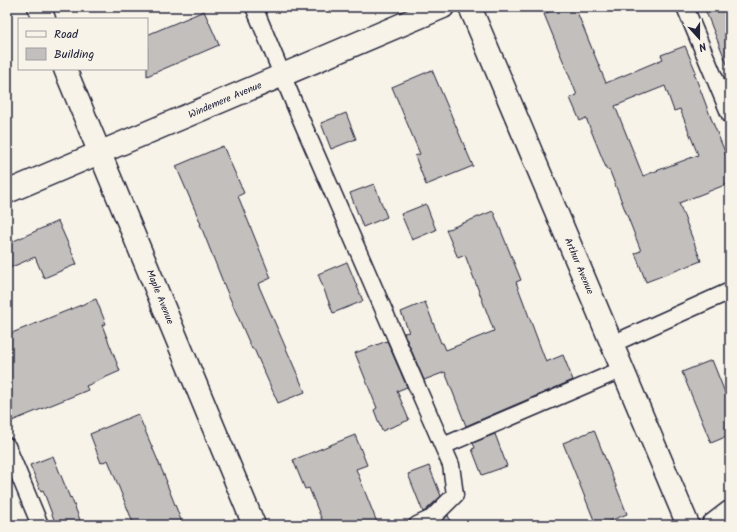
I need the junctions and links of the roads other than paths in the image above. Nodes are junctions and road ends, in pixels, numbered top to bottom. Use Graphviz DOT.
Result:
graph roads {
  1 [pos="39,7"];
  2 [pos="254,7"];
  3 [pos="443,7"];
  4 [pos="470,7"];
  5 [pos="686,7"];
  6 [pos="44,18"];
  7 [pos="65,70"];
  8 [pos="282,75"];
  9 [pos="730,115"];
  10 [pos="100,152"];
  11 [pos="7,192"];
  12 [pos="730,291"];
  13 [pos="612,344"];
  14 [pos="623,369"];
  15 [pos="7,446"];
  16 [pos="443,446"];
  17 [pos="730,512"];
  18 [pos="40,525"];
  19 [pos="254,525"];
  20 [pos="417,525"];
  21 [pos="688,525"];
  22 [pos="713,525"];
  1 -- 6 [label="street"];
  2 -- 8 [label="lane"];
  3 -- 8 [label="street, Windemere Avenue"];
  4 -- 13 [label="street, Arthur Avenue"];
  5 -- 9 [label="lane"];
  7 -- 10 [label="street, Maple Avenue"];
  8 -- 10 [label="street, Windemere Avenue"];
  8 -- 16 [label="lane"];
  10 -- 11 [label="street, Windemere Avenue"];
  10 -- 19 [label="street, Maple Avenue"];
  12 -- 13 [label="lane"];
  13 -- 14 [label="street, Arthur Avenue"];
  14 -- 16 [label="lane"];
  14 -- 21 [label="street, Arthur Avenue"];
  15 -- 18 [label="lane"];
  16 -- 20 [label="lane"];
  17 -- 22 [label="street"];
}
